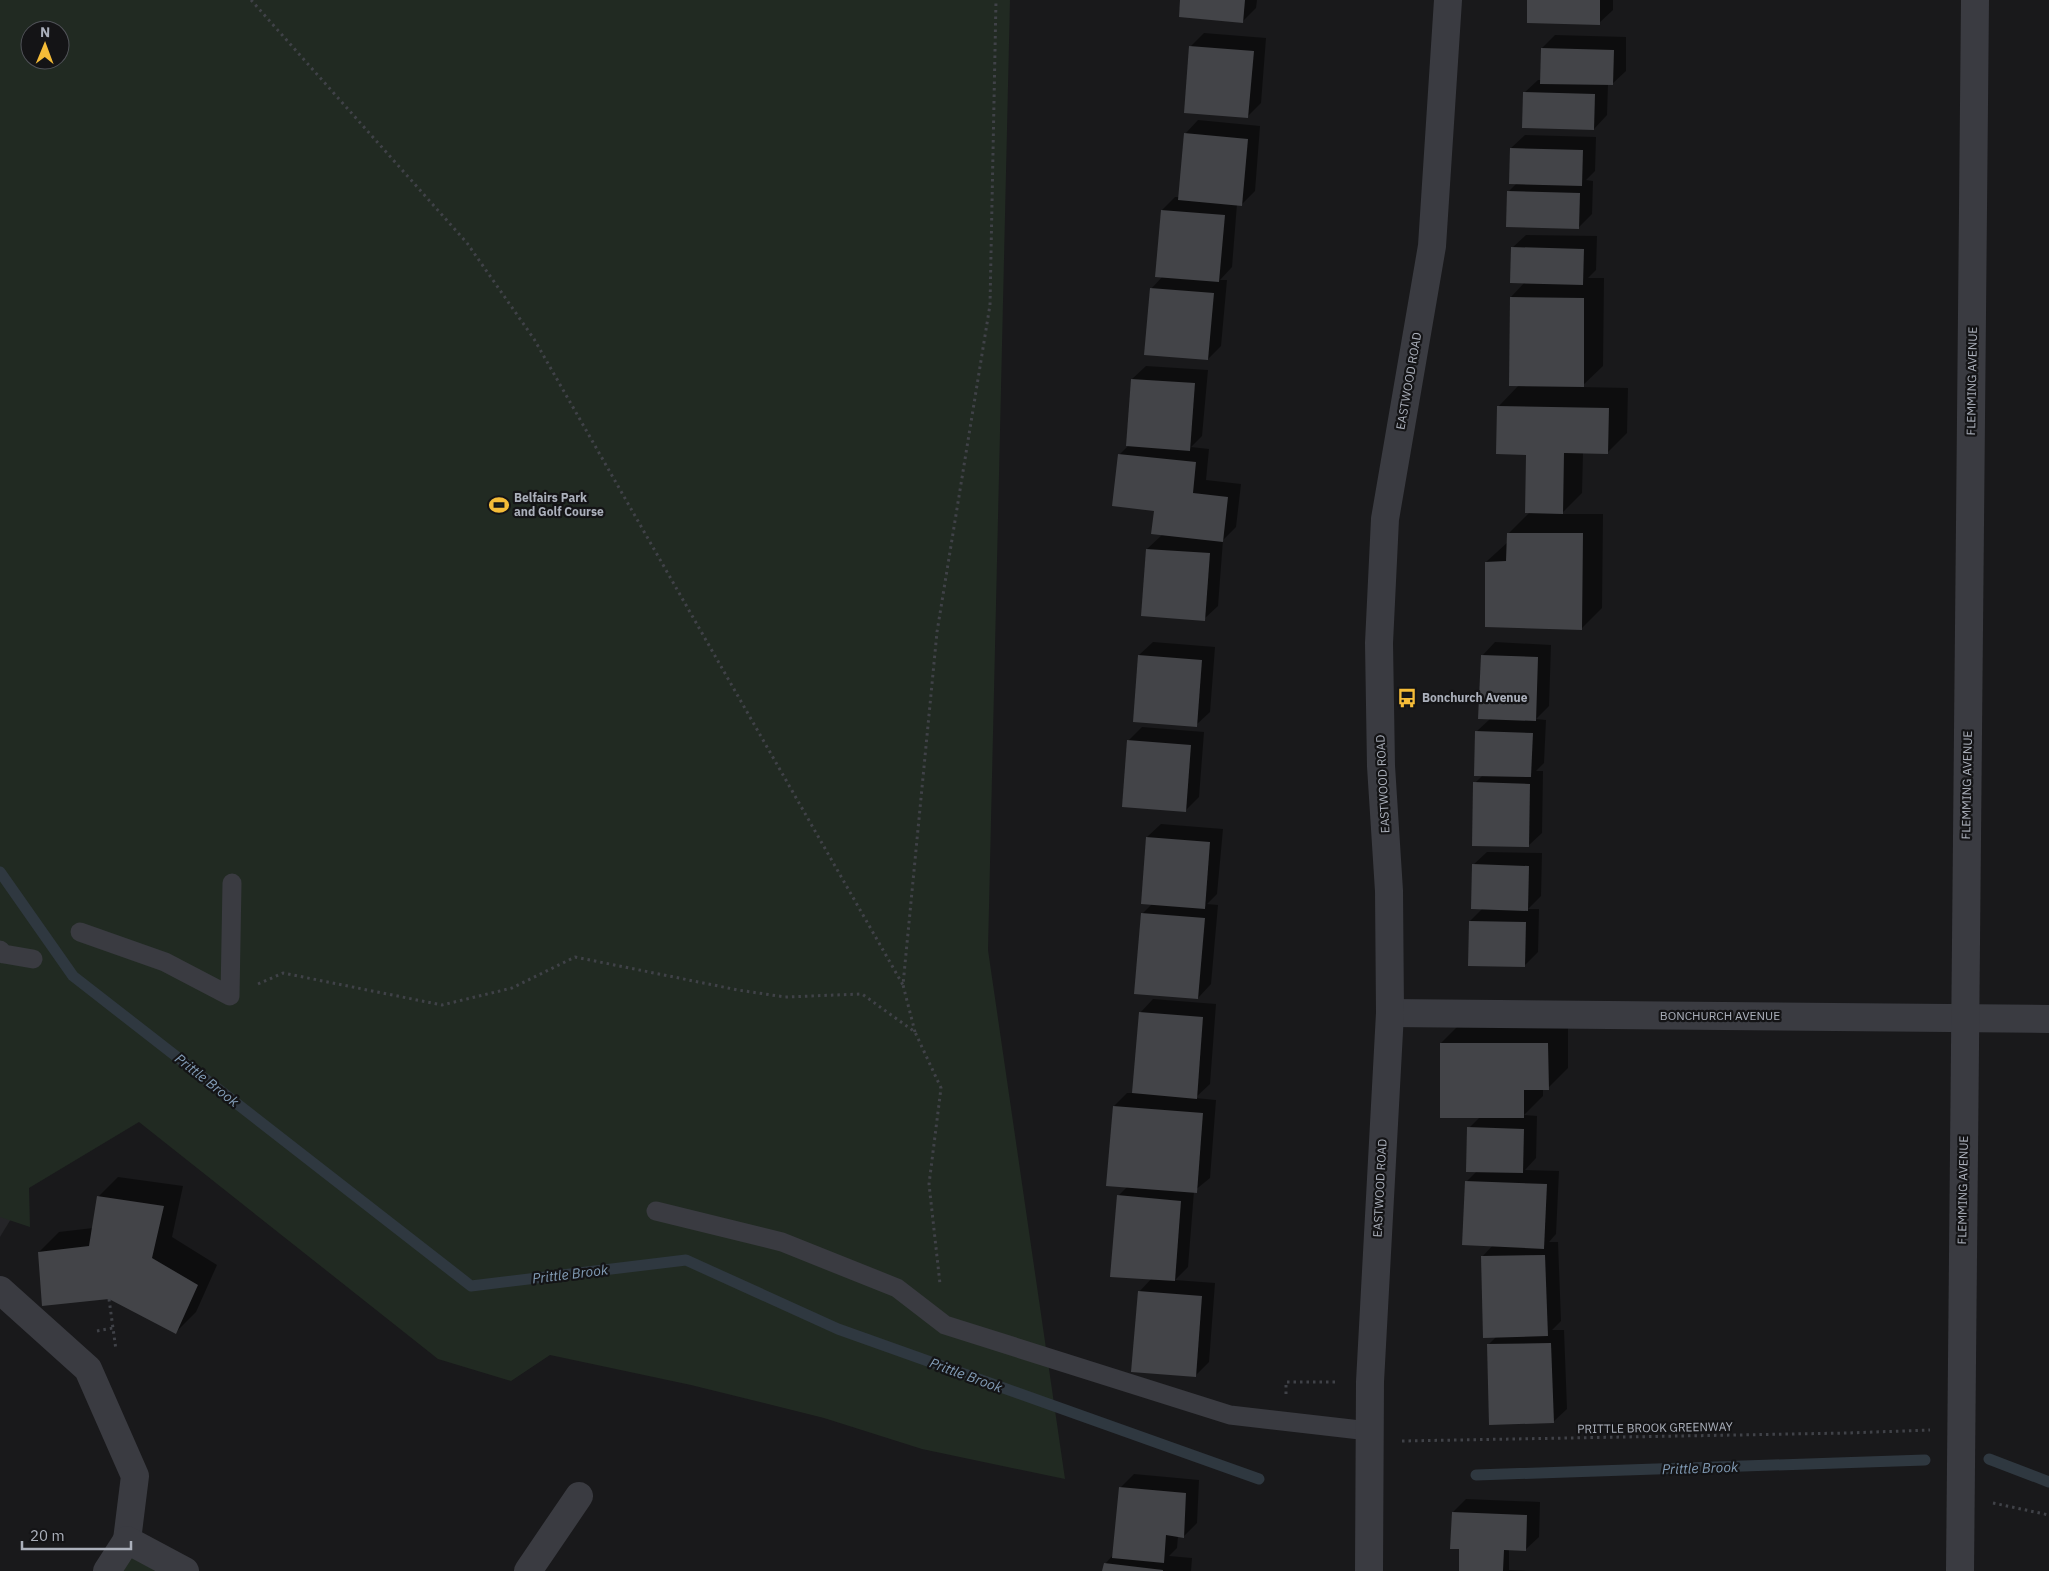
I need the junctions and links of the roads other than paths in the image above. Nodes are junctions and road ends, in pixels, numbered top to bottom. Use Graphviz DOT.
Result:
graph roads {
  1 [pos="1448,0"];
  2 [pos="1976,0"];
  3 [pos="232,883"];
  4 [pos="80,932"];
  5 [pos="0,950"];
  6 [pos="33,959"];
  7 [pos="1390,1013"];
  8 [pos="1965,1018"];
  9 [pos="2049,1019"];
  10 [pos="656,1211"];
  11 [pos="0,1290"];
  12 [pos="1370,1431"];
  13 [pos="579,1496"];
  14 [pos="127,1540"];
  15 [pos="107,1571"];
  16 [pos="185,1571"];
  17 [pos="528,1571"];
  18 [pos="1369,1571"];
  19 [pos="1960,1571"];
  1 -- 7 [label="street, EASTWOOD ROAD"];
  2 -- 8 [label="street, FLEMMING AVENUE"];
  3 -- 4 [label="lane"];
  5 -- 6 [label="lane"];
  7 -- 8 [label="street, BONCHURCH AVENUE"];
  7 -- 12 [label="street, EASTWOOD ROAD"];
  8 -- 9 [label="street, BONCHURCH AVENUE"];
  8 -- 19 [label="street, FLEMMING AVENUE"];
  10 -- 12 [label="lane"];
  11 -- 14 [label="street"];
  12 -- 18 [label="street, EASTWOOD ROAD"];
  13 -- 17 [label="street"];
  14 -- 15 [label="street"];
  14 -- 16 [label="street"];
}
